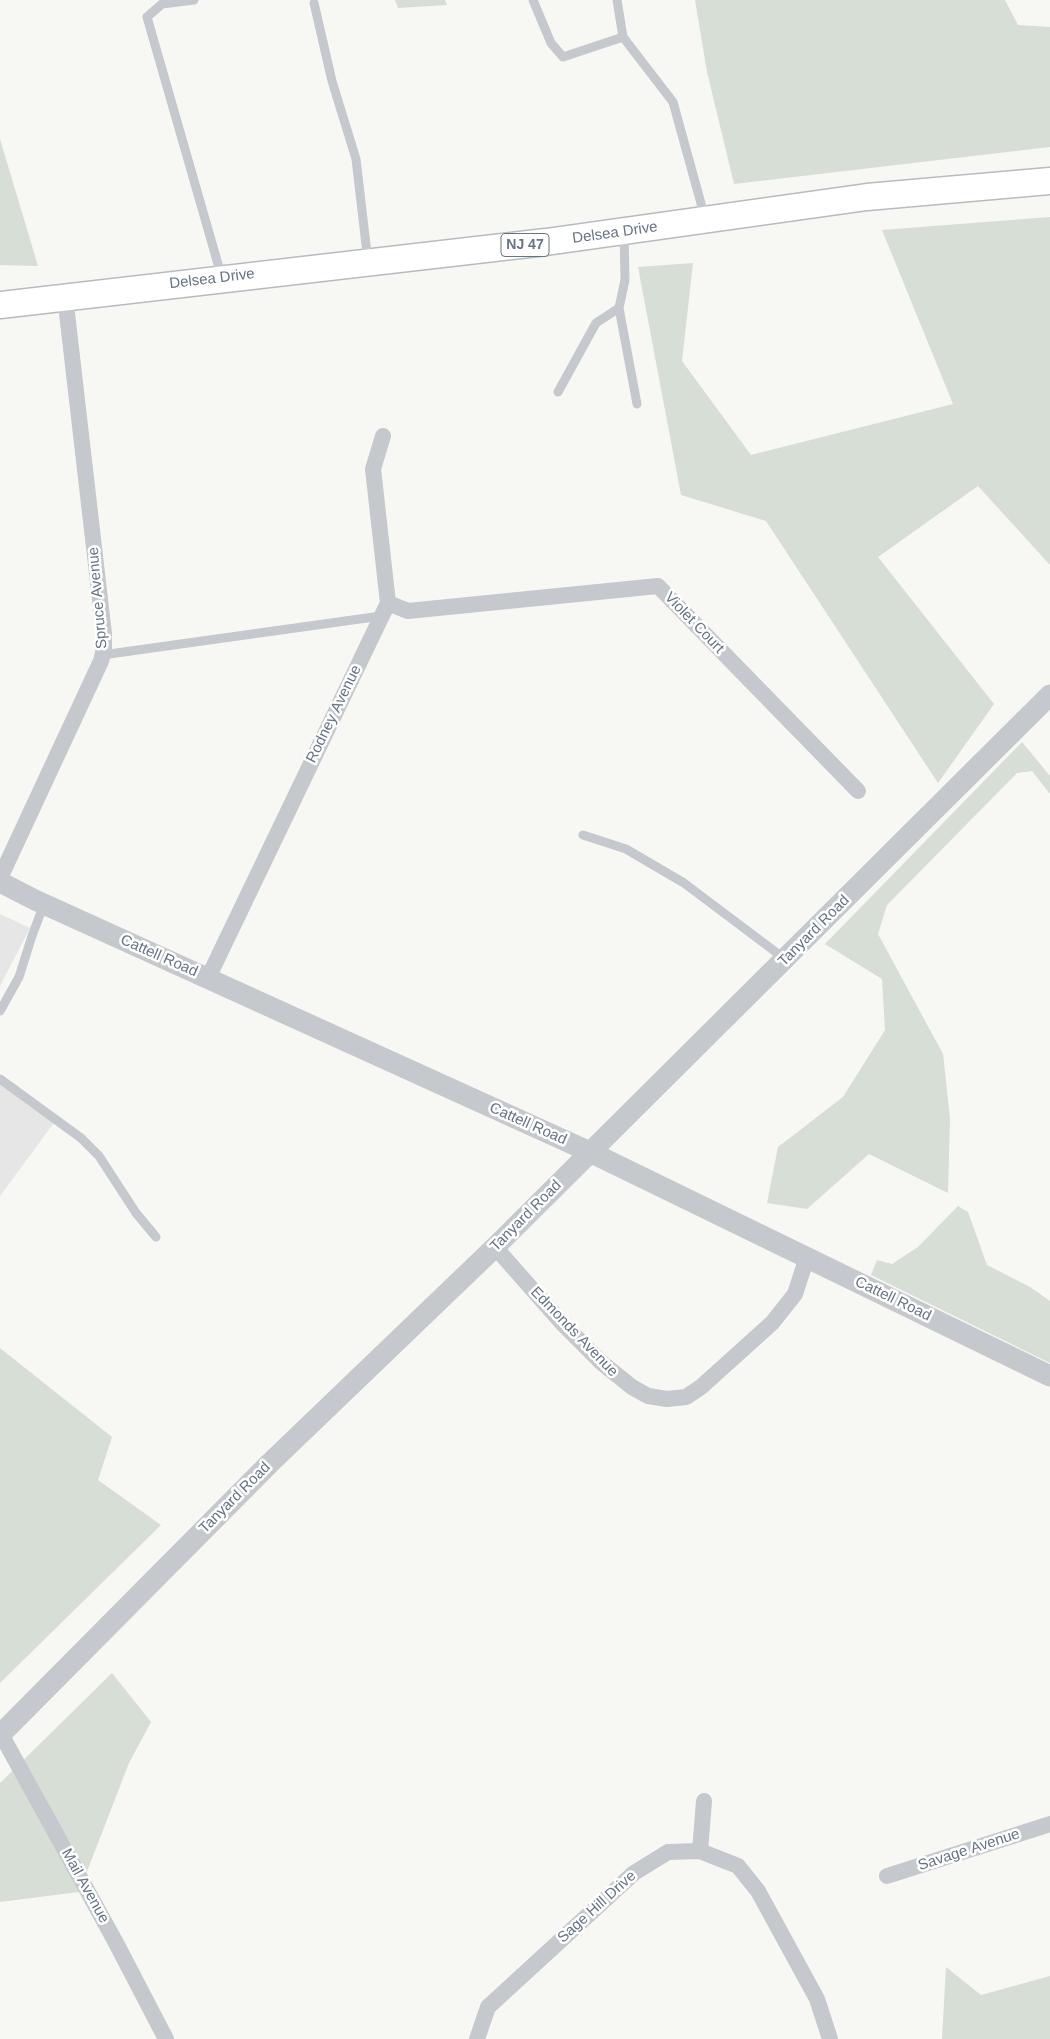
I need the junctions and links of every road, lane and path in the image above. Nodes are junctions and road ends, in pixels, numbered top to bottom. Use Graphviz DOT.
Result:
graph roads {
  1 [pos="194,0"];
  2 [pos="533,0"];
  3 [pos="617,0"];
  4 [pos="314,3"];
  5 [pos="622,37"];
  6 [pos="1050,181"];
  7 [pos="706,220"];
  8 [pos="624,232"];
  9 [pos="368,262"];
  10 [pos="222,278"];
  11 [pos="65,296"];
  12 [pos="0,304"];
  13 [pos="619,308"];
  14 [pos="558,392"];
  15 [pos="637,404"];
  16 [pos="383,436"];
  17 [pos="384,610"];
  18 [pos="102,655"];
  19 [pos="1050,695"];
  20 [pos="858,791"];
  21 [pos="583,835"];
  22 [pos="0,878"];
  23 [pos="0,882"];
  24 [pos="44,904"];
  25 [pos="785,959"];
  26 [pos="208,978"];
  27 [pos="0,1011"];
  28 [pos="0,1079"];
  29 [pos="590,1152"];
  30 [pos="156,1237"];
  31 [pos="495,1247"];
  32 [pos="807,1257"];
  33 [pos="1050,1376"];
  34 [pos="0,1734"];
  35 [pos="704,1801"];
  36 [pos="1050,1824"];
  37 [pos="700,1851"];
  38 [pos="887,1876"];
  39 [pos="166,2039"];
  40 [pos="477,2039"];
  41 [pos="830,2039"];
  1 -- 10 [label="lane"];
  2 -- 5 [label="lane"];
  3 -- 5 [label="lane"];
  4 -- 9 [label="lane"];
  5 -- 7 [label="lane"];
  6 -- 7 [label="main road, Delsea Drive / NJ 47"];
  7 -- 8 [label="main road, Delsea Drive / NJ 47"];
  8 -- 9 [label="main road, Delsea Drive / NJ 47"];
  8 -- 13 [label="lane"];
  9 -- 10 [label="main road, Delsea Drive / NJ 47"];
  10 -- 11 [label="main road, Delsea Drive / NJ 47"];
  11 -- 12 [label="main road, Delsea Drive / NJ 47"];
  11 -- 18 [label="street, Spruce Avenue"];
  13 -- 14 [label="lane"];
  13 -- 15 [label="lane"];
  16 -- 17 [label="street"];
  17 -- 18 [label="lane"];
  17 -- 20 [label="street, Violet Court"];
  17 -- 26 [label="street, Rodney Avenue"];
  18 -- 22 [label="street, Spruce Avenue"];
  19 -- 25 [label="street, Tanyard Road"];
  21 -- 25 [label="lane"];
  23 -- 24 [label="street, Cattell Road"];
  24 -- 26 [label="street, Cattell Road"];
  24 -- 27 [label="lane"];
  25 -- 29 [label="street, Tanyard Road"];
  26 -- 29 [label="street, Cattell Road"];
  28 -- 30 [label="lane"];
  29 -- 31 [label="street, Tanyard Road"];
  29 -- 32 [label="street, Cattell Road"];
  31 -- 32 [label="street, Edmonds Avenue"];
  31 -- 34 [label="street, Tanyard Road"];
  32 -- 33 [label="street, Cattell Road"];
  34 -- 39 [label="street, Mail Avenue"];
  35 -- 37 [label="street"];
  36 -- 38 [label="street, Savage Avenue"];
  37 -- 40 [label="street, Sage Hill Drive"];
  37 -- 41 [label="street, Sage Hill Drive"];
}
